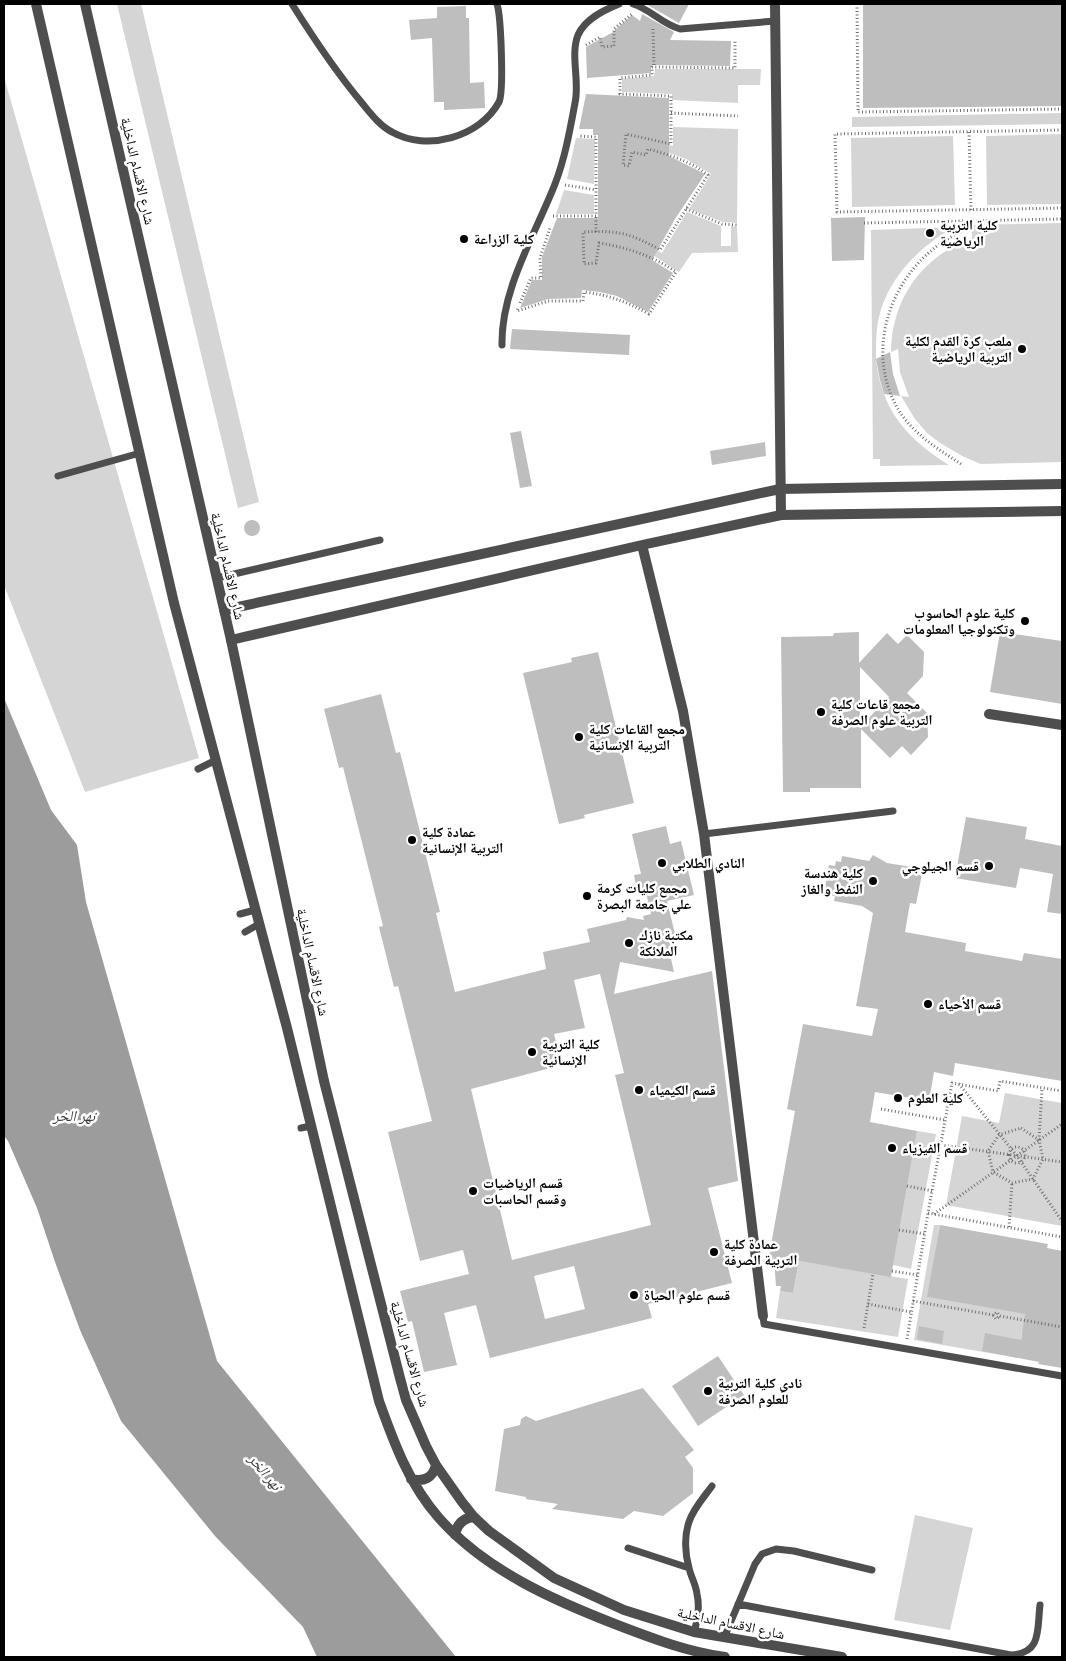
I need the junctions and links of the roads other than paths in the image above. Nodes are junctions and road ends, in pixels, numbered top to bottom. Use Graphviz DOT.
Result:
graph roads {
  1 [pos="36,4"];
  2 [pos="85,4"];
  3 [pos="292,4"];
  4 [pos="498,4"];
  5 [pos="619,4"];
  6 [pos="632,4"];
  7 [pos="775,4"];
  8 [pos="775,22"];
  9 [pos="502,345"];
  10 [pos="140,453"];
  11 [pos="58,476"];
  12 [pos="1062,484"];
  13 [pos="780,489"];
  14 [pos="1062,511"];
  15 [pos="781,515"];
  16 [pos="380,540"];
  17 [pos="642,544"];
  18 [pos="217,578"];
  19 [pos="224,610"];
  20 [pos="231,640"];
  21 [pos="989,714"];
  22 [pos="1062,725"];
  23 [pos="216,760"];
  24 [pos="198,769"];
  25 [pos="893,811"];
  26 [pos="704,834"];
  27 [pos="255,910"];
  28 [pos="240,914"];
  29 [pos="259,924"];
  30 [pos="245,932"];
  31 [pos="763,1316"];
  32 [pos="1062,1376"];
  33 [pos="436,1465"];
  34 [pos="411,1479"];
  35 [pos="712,1486"];
  36 [pos="474,1517"];
  37 [pos="455,1534"];
  38 [pos="628,1548"];
  39 [pos="689,1568"];
  40 [pos="872,1570"];
  41 [pos="738,1604"];
  42 [pos="1040,1605"];
  43 [pos="694,1632"];
  44 [pos="724,1638"];
  45 [pos="725,1657"];
  46 [pos="842,1657"];
  1 -- 10 [label="street"];
  2 -- 18 [label="street, شارع الاقسام الداخلية"];
  3 -- 4 [label="lane"];
  5 -- 9 [label="lane"];
  6 -- 8 [label="lane"];
  7 -- 8 [label="street"];
  8 -- 13 [label="street"];
  10 -- 11 [label="lane"];
  10 -- 23 [label="street"];
  12 -- 13 [label="street"];
  13 -- 15 [label="street"];
  13 -- 19 [label="street"];
  14 -- 15 [label="street"];
  15 -- 17 [label="street"];
  16 -- 18 [label="lane"];
  17 -- 20 [label="street"];
  17 -- 26 [label="street"];
  18 -- 19 [label="street, شارع الاقسام الداخلية"];
  19 -- 20 [label="street, شارع الاقسام الداخلية"];
  20 -- 33 [label="street, شارع الاقسام الداخلية"];
  21 -- 22 [label="street"];
  23 -- 24 [label="lane"];
  23 -- 27 [label="street"];
  25 -- 26 [label="lane"];
  26 -- 31 [label="street"];
  27 -- 28 [label="lane"];
  27 -- 29 [label="street"];
  29 -- 30 [label="lane"];
  29 -- 34 [label="street"];
  31 -- 32 [label="lane"];
  33 -- 34 [label="street"];
  33 -- 36 [label="street, شارع الاقسام الداخلية"];
  34 -- 37 [label="street"];
  35 -- 39 [label="lane"];
  36 -- 37 [label="street"];
  36 -- 43 [label="street, شارع الاقسام الداخلية"];
  37 -- 45 [label="street"];
  38 -- 39 [label="lane"];
  39 -- 43 [label="lane"];
  40 -- 41 [label="lane"];
  41 -- 42 [label="lane"];
  41 -- 44 [label="lane"];
  43 -- 44 [label="street, شارع الاقسام الداخلية"];
  44 -- 46 [label="street, شارع الاقسام الداخلية"];
}
